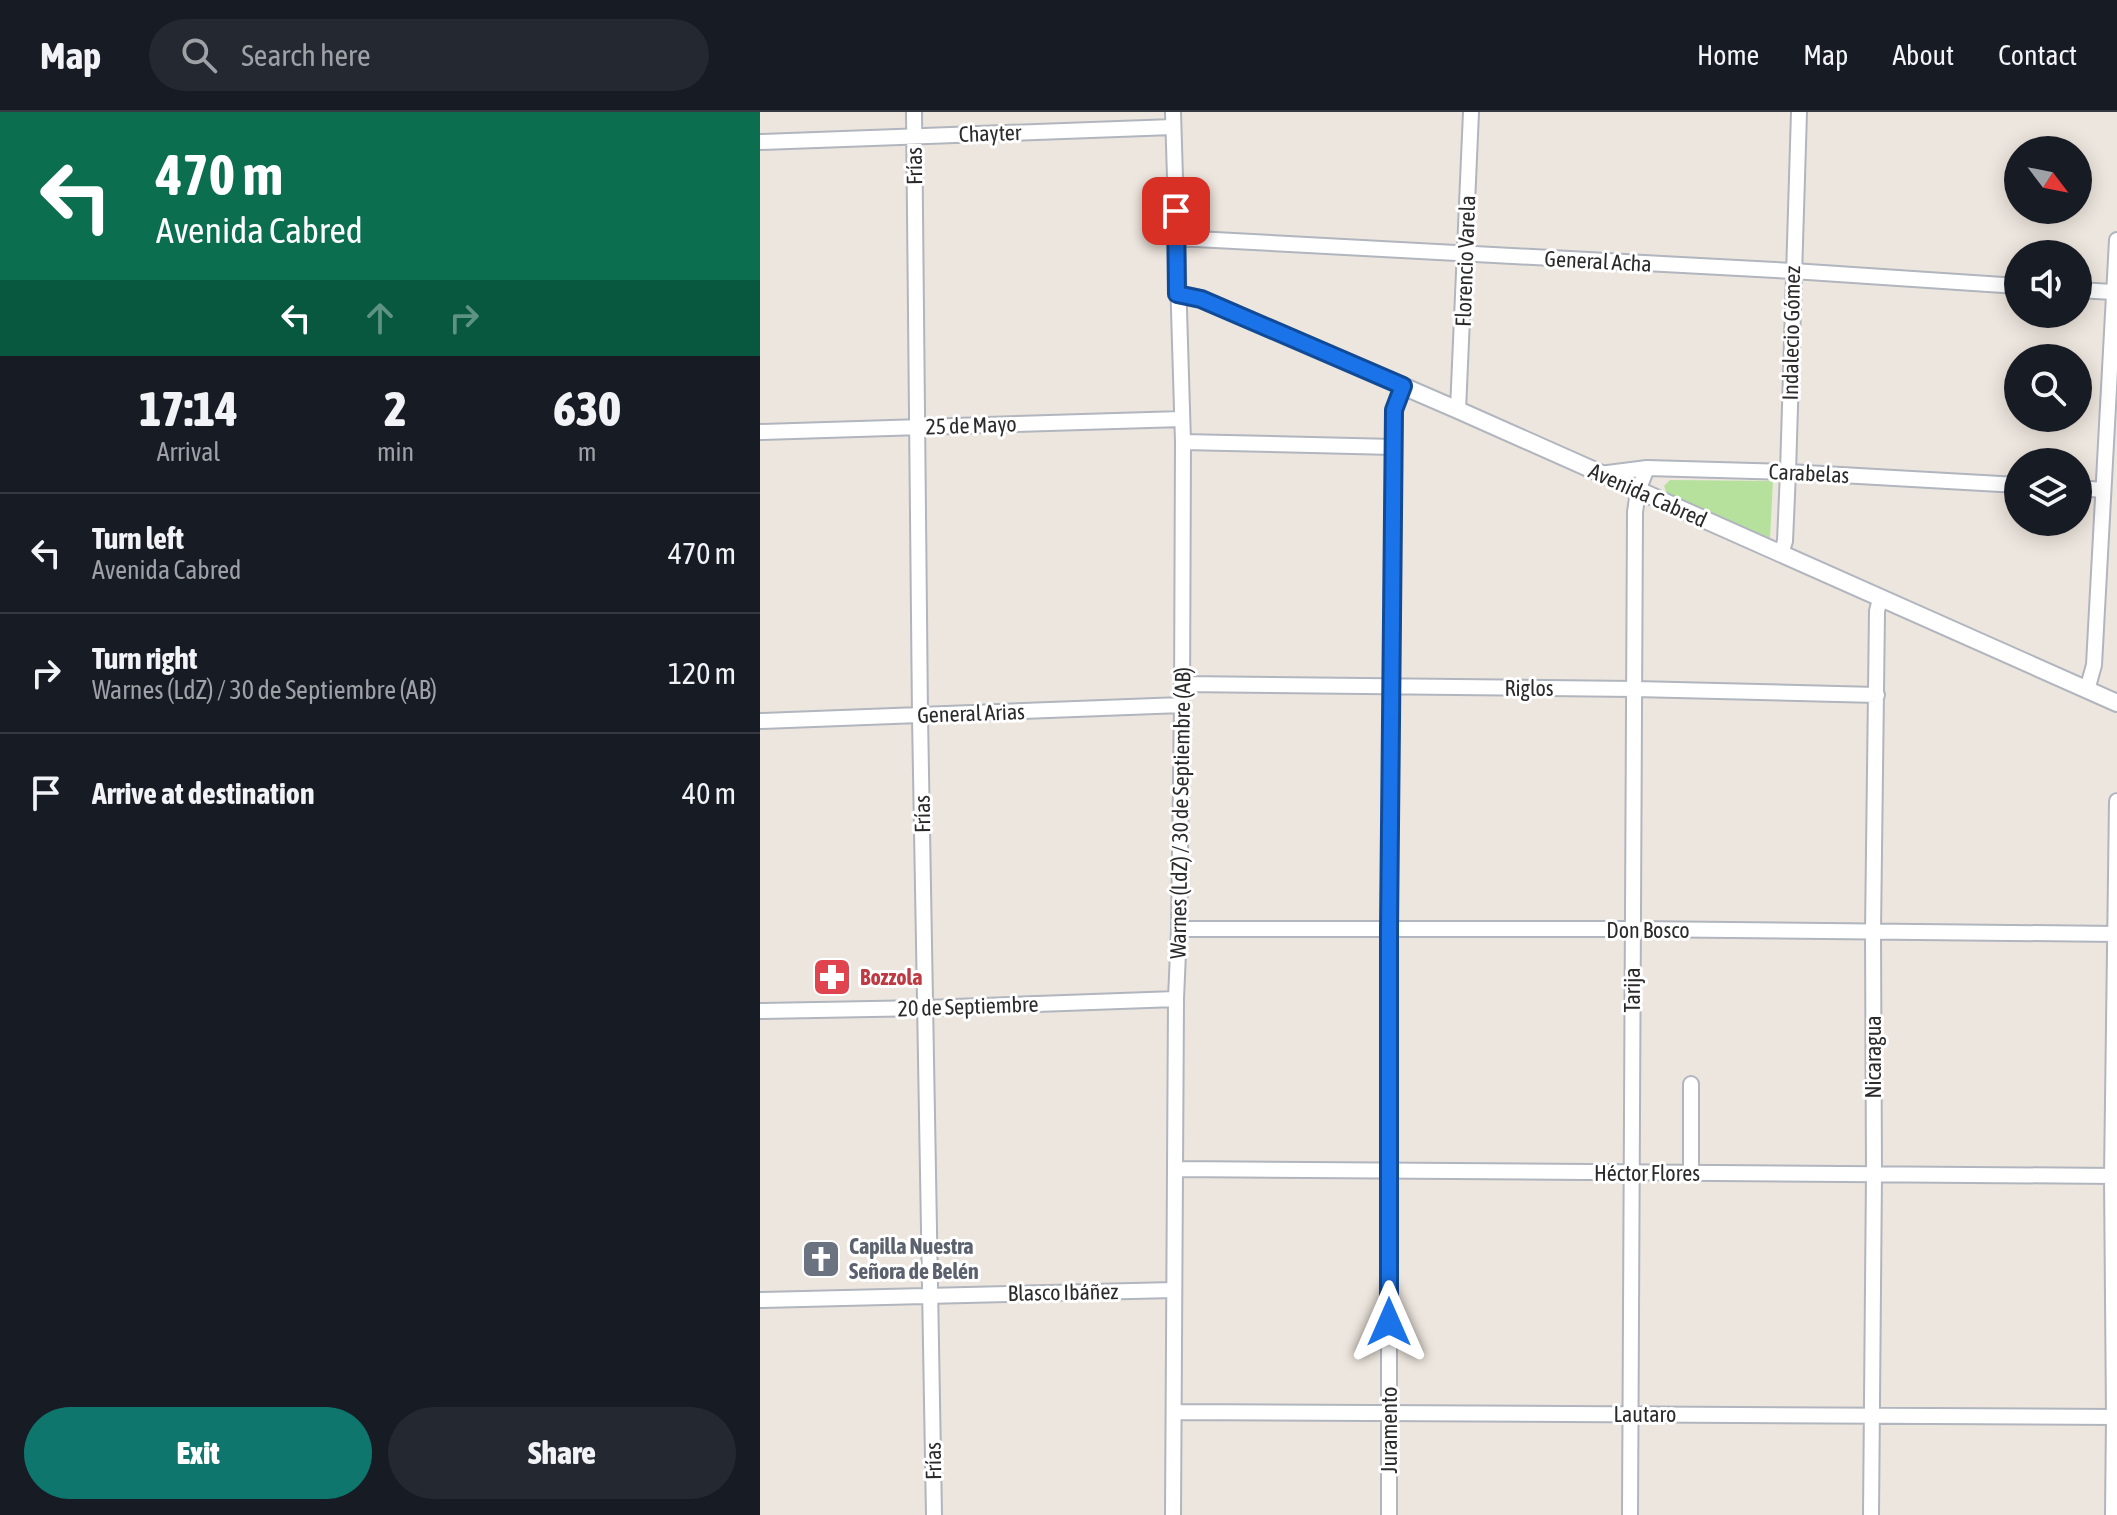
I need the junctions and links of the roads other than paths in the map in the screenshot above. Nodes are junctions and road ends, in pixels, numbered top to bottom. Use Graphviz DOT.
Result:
graph roads {
  1 [pos="914,112"];
  2 [pos="1471,112"];
  3 [pos="1799,112"];
  4 [pos="1173,119"];
  5 [pos="914,136"];
  6 [pos="760,142"];
  7 [pos="1177,238"];
  8 [pos="2117,240"];
  9 [pos="2117,250"];
  10 [pos="1466,254"];
  11 [pos="1793,271"];
  12 [pos="2004,285"];
  13 [pos="2092,291"];
  14 [pos="2113,292"];
  15 [pos="1177,294"];
  16 [pos="1403,386"];
  17 [pos="1458,410"];
  18 [pos="1182,419"];
  19 [pos="917,427"];
  20 [pos="760,432"];
  21 [pos="1183,442"];
  22 [pos="1394,447"];
  23 [pos="1647,468"];
  24 [pos="1788,472"];
  25 [pos="1600,474"];
  26 [pos="2004,484"];
  27 [pos="2092,489"];
  28 [pos="2103,490"];
  29 [pos="1638,491"];
  30 [pos="2100,546"];
  31 [pos="2116,550"];
  32 [pos="1781,554"];
  33 [pos="1880,599"];
  34 [pos="1182,684"];
  35 [pos="1392,687"];
  36 [pos="1635,689"];
  37 [pos="2087,690"];
  38 [pos="1877,695"];
  39 [pos="2117,703"];
  40 [pos="1182,705"];
  41 [pos="920,716"];
  42 [pos="760,721"];
  43 [pos="2117,801"];
  44 [pos="1179,929"];
  45 [pos="1389,929"];
  46 [pos="1632,929"];
  47 [pos="1873,931"];
  48 [pos="2116,934"];
  49 [pos="1176,999"];
  50 [pos="926,1008"];
  51 [pos="760,1011"];
  52 [pos="1691,1084"];
  53 [pos="1176,1169"];
  54 [pos="1390,1170"];
  55 [pos="1632,1173"];
  56 [pos="1691,1173"];
  57 [pos="1874,1174"];
  58 [pos="2115,1176"];
  59 [pos="1174,1290"];
  60 [pos="931,1295"];
  61 [pos="760,1300"];
  62 [pos="1174,1412"];
  63 [pos="1389,1413"];
  64 [pos="1630,1414"];
  65 [pos="1872,1415"];
  66 [pos="2116,1417"];
  67 [pos="934,1515"];
  68 [pos="1173,1515"];
  69 [pos="1389,1515"];
  70 [pos="1630,1515"];
  71 [pos="1871,1515"];
  72 [pos="2113,1515"];
  1 -- 5 [label="street, Frías"];
  2 -- 10 [label="street, Florencio Varela"];
  3 -- 11 [label="street, Indalecio Gómez"];
  4 -- 5 [label="street, Chayter"];
  4 -- 7 [label="street, Warnes (LdZ) / 30 de Septiembre (AB)"];
  5 -- 6 [label="street, Chayter"];
  5 -- 19 [label="street, Frías"];
  7 -- 10 [label="street, General Acha"];
  7 -- 15 [label="street, Warnes (LdZ) / 30 de Septiembre (AB)"];
  8 -- 9 [label="street"];
  9 -- 14 [label="street"];
  10 -- 11 [label="street, General Acha"];
  10 -- 17 [label="street, Florencio Varela"];
  11 -- 12 [label="street, General Acha"];
  11 -- 24 [label="street, Indalecio Gómez"];
  13 -- 14 [label="street"];
  14 -- 28 [label="street"];
  15 -- 16 [label="street, Avenida Cabred"];
  15 -- 18 [label="street, Warnes (LdZ) / 30 de Septiembre (AB)"];
  16 -- 17 [label="street, Avenida Cabred"];
  16 -- 22 [label="street, Juramento"];
  17 -- 25 [label="street, Avenida Cabred"];
  18 -- 19 [label="street, 25 de Mayo"];
  18 -- 21 [label="street, Warnes (LdZ) / 30 de Septiembre (AB)"];
  19 -- 20 [label="street, 25 de Mayo"];
  19 -- 41 [label="street, Frías"];
  21 -- 22 [label="street"];
  21 -- 34 [label="street, Warnes (LdZ) / 30 de Septiembre (AB)"];
  22 -- 35 [label="street, Juramento"];
  23 -- 24 [label="street, Carabelas"];
  23 -- 25 [label="street, Carabelas"];
  23 -- 29 [label="street, Tarija"];
  24 -- 26 [label="street, Carabelas"];
  24 -- 32 [label="street, Indalecio Gómez"];
  25 -- 29 [label="street, Avenida Cabred"];
  27 -- 28 [label="street"];
  28 -- 30 [label="street"];
  29 -- 32 [label="street, Avenida Cabred"];
  29 -- 36 [label="street, Tarija"];
  30 -- 31 [label="street"];
  30 -- 37 [label="street"];
  32 -- 33 [label="street, Avenida Cabred"];
  33 -- 37 [label="street, Avenida Cabred"];
  33 -- 38 [label="street, Nicaragua"];
  34 -- 35 [label="street, Riglos"];
  34 -- 40 [label="street, Warnes (LdZ) / 30 de Septiembre (AB)"];
  35 -- 36 [label="street, Riglos"];
  35 -- 45 [label="street, Juramento"];
  36 -- 38 [label="street, Riglos"];
  36 -- 46 [label="street, Tarija"];
  37 -- 39 [label="street, Avenida Cabred"];
  38 -- 47 [label="street, Nicaragua"];
  40 -- 41 [label="street, General Arias"];
  40 -- 44 [label="street, Warnes (LdZ) / 30 de Septiembre (AB)"];
  41 -- 42 [label="street, General Arias"];
  41 -- 50 [label="street, Frías"];
  43 -- 48 [label="street"];
  44 -- 45 [label="street, Don Bosco"];
  44 -- 49 [label="street, Warnes (LdZ) / 30 de Septiembre (AB)"];
  45 -- 46 [label="street, Don Bosco"];
  45 -- 54 [label="street, Juramento"];
  46 -- 47 [label="street, Don Bosco"];
  46 -- 55 [label="street, Tarija"];
  47 -- 48 [label="street, Don Bosco"];
  47 -- 57 [label="street, Nicaragua"];
  48 -- 58 [label="street"];
  49 -- 50 [label="street, 20 de Septiembre"];
  49 -- 53 [label="street, Warnes (LdZ) / 30 de Septiembre (AB)"];
  50 -- 51 [label="street, 20 de Septiembre"];
  50 -- 60 [label="street, Frías"];
  52 -- 56 [label="street"];
  53 -- 54 [label="street, Héctor Flores"];
  53 -- 59 [label="street, Warnes (LdZ) / 30 de Septiembre (AB)"];
  54 -- 55 [label="street, Héctor Flores"];
  54 -- 63 [label="street, Juramento"];
  55 -- 56 [label="street, Héctor Flores"];
  55 -- 64 [label="street, Tarija"];
  56 -- 57 [label="street, Héctor Flores"];
  57 -- 58 [label="street, Héctor Flores"];
  57 -- 65 [label="street, Nicaragua"];
  58 -- 66 [label="street"];
  59 -- 60 [label="street, Blasco Ibáñez"];
  59 -- 62 [label="street, Warnes (LdZ) / 30 de Septiembre (AB)"];
  60 -- 61 [label="street, Blasco Ibáñez"];
  60 -- 67 [label="street, Frías"];
  62 -- 63 [label="street, Lautaro"];
  62 -- 68 [label="street, Warnes (LdZ) / 30 de Septiembre (AB)"];
  63 -- 64 [label="street, Lautaro"];
  63 -- 69 [label="street, Juramento"];
  64 -- 65 [label="street, Lautaro"];
  64 -- 70 [label="street, Tarija"];
  65 -- 66 [label="street, Lautaro"];
  65 -- 71 [label="street, Nicaragua"];
  66 -- 72 [label="street"];
}
